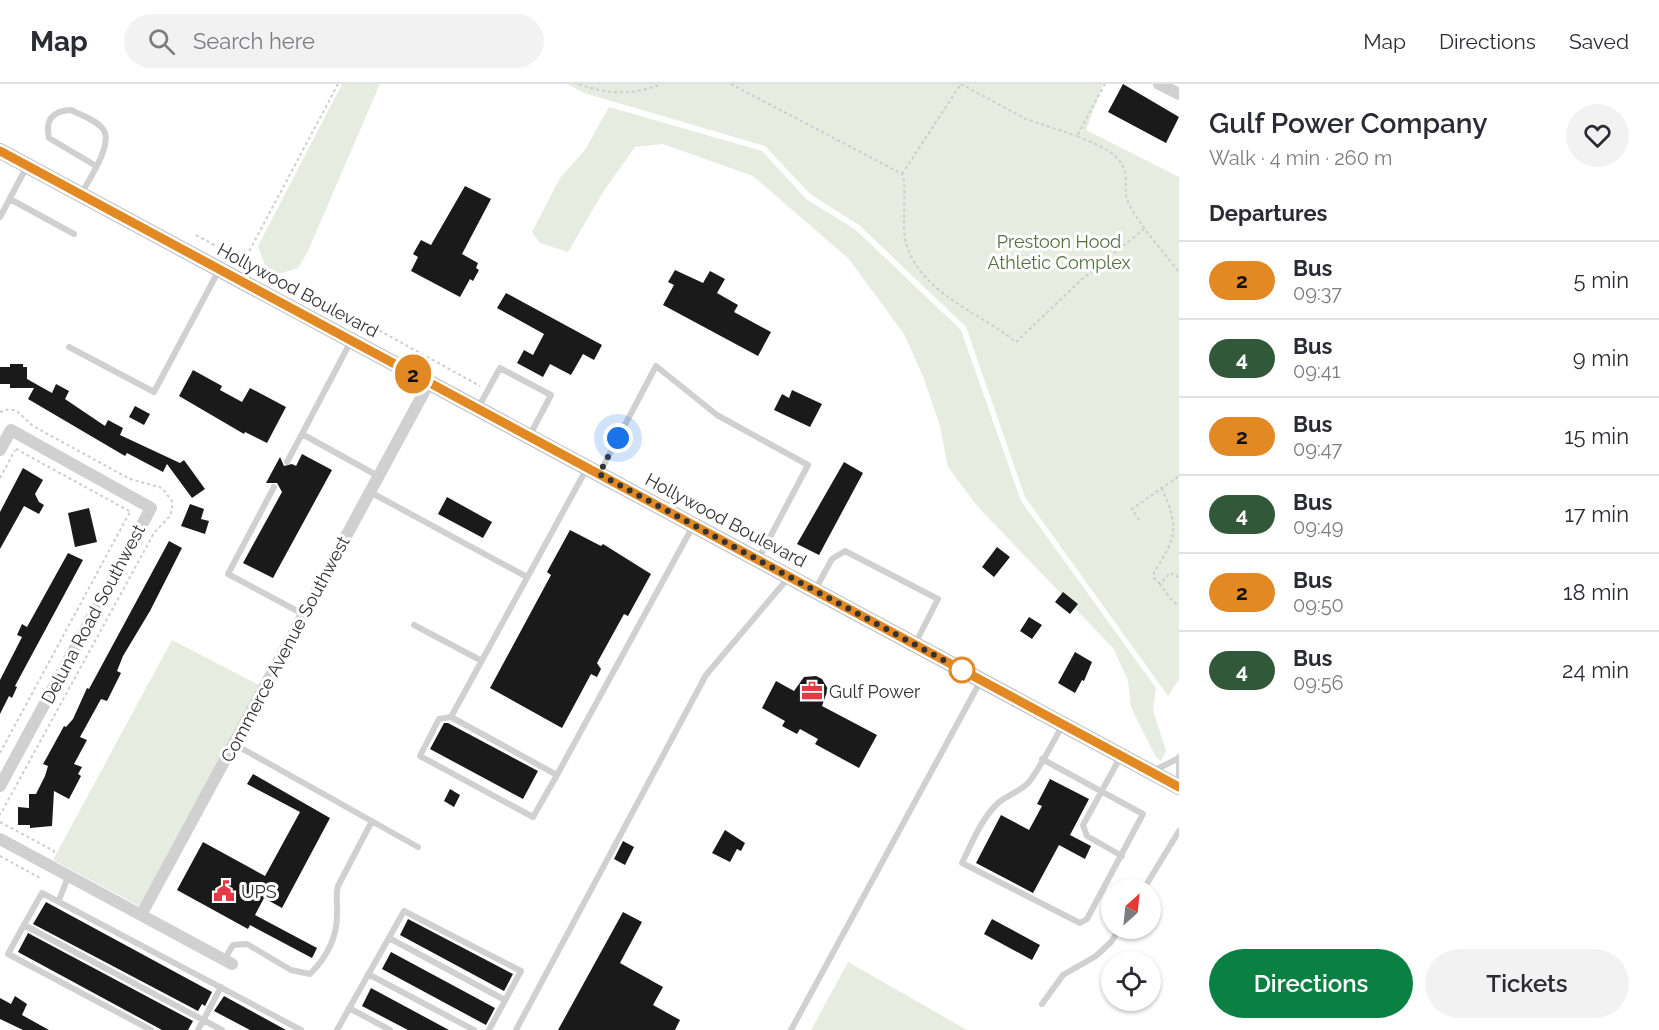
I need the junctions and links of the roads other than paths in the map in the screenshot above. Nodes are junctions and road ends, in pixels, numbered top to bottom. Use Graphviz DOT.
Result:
graph roads {
  1 [pos="1159,84"];
  2 [pos="1179,94"];
  3 [pos="0,151"];
  4 [pos="27,166"];
  5 [pos="96,166"];
  6 [pos="81,195"];
  7 [pos="10,199"];
  8 [pos="0,218"];
  9 [pos="74,234"];
  10 [pos="219,269"];
  11 [pos="352,341"];
  12 [pos="69,347"];
  13 [pos="429,383"];
  14 [pos="478,409"];
  15 [pos="302,434"];
  16 [pos="529,436"];
  17 [pos="0,450"];
  18 [pos="287,462"];
  19 [pos="593,471"];
  20 [pos="378,476"];
  21 [pos="274,487"];
  22 [pos="370,492"];
  23 [pos="694,525"];
  24 [pos="758,560"];
  25 [pos="527,577"];
  26 [pos="789,577"];
  27 [pos="815,591"];
  28 [pos="303,615"];
  29 [pos="414,625"];
  30 [pos="914,644"];
  31 [pos="482,661"];
  32 [pos="981,680"];
  33 [pos="451,717"];
  34 [pos="1063,724"];
  35 [pos="233,744"];
  36 [pos="1121,756"];
  37 [pos="1179,758"];
  38 [pos="1042,759"];
  39 [pos="1152,772"];
  40 [pos="557,775"];
  41 [pos="0,786"];
  42 [pos="1179,787"];
  43 [pos="1102,790"];
  44 [pos="372,821"];
  45 [pos="1179,831"];
  46 [pos="0,839"];
  47 [pos="418,847"];
  48 [pos="1122,856"];
  49 [pos="69,876"];
  50 [pos="1150,879"];
  51 [pos="59,900"];
  52 [pos="141,915"];
  53 [pos="24,925"];
  54 [pos="389,938"];
  55 [pos="1113,939"];
  56 [pos="228,962"];
  57 [pos="368,974"];
  58 [pos="221,987"];
  59 [pos="505,1000"];
  60 [pos="1042,1004"];
  61 [pos="349,1008"];
  62 [pos="203,1020"];
  63 [pos="151,1030"];
  64 [pos="198,1030"];
  65 [pos="222,1030"];
  66 [pos="301,1030"];
  67 [pos="337,1030"];
  68 [pos="390,1030"];
  69 [pos="474,1030"];
  70 [pos="489,1030"];
  71 [pos="516,1030"];
  72 [pos="791,1030"];
  1 -- 2 [label="street"];
  3 -- 4 [label="street, Hollywood Boulevard"];
  4 -- 6 [label="street, Hollywood Boulevard"];
  4 -- 7 [label="lane"];
  5 -- 5 [label="lane"];
  5 -- 6 [label="lane"];
  6 -- 10 [label="street, Hollywood Boulevard"];
  7 -- 8 [label="lane"];
  7 -- 9 [label="lane"];
  10 -- 11 [label="street, Hollywood Boulevard"];
  10 -- 12 [label="lane"];
  11 -- 13 [label="street, Hollywood Boulevard"];
  11 -- 15 [label="lane"];
  13 -- 14 [label="street, Hollywood Boulevard"];
  13 -- 20 [label="street, Commerce Avenue Southwest"];
  14 -- 16 [label="street, Hollywood Boulevard"];
  14 -- 16 [label="lane"];
  15 -- 18 [label="lane"];
  15 -- 20 [label="lane"];
  16 -- 19 [label="street, Hollywood Boulevard"];
  17 -- 41 [label="street, Deluna Road Southwest"];
  19 -- 23 [label="street, Hollywood Boulevard"];
  19 -- 24 [label="lane"];
  19 -- 25 [label="lane"];
  20 -- 22 [label="street, Commerce Avenue Southwest"];
  21 -- 28 [label="lane"];
  22 -- 25 [label="lane"];
  22 -- 28 [label="street, Commerce Avenue Southwest"];
  23 -- 24 [label="street, Hollywood Boulevard"];
  23 -- 40 [label="lane"];
  24 -- 26 [label="street, Hollywood Boulevard"];
  25 -- 31 [label="lane"];
  26 -- 27 [label="street, Hollywood Boulevard"];
  26 -- 71 [label="lane"];
  27 -- 30 [label="street, Hollywood Boulevard"];
  27 -- 30 [label="lane"];
  28 -- 35 [label="street, Commerce Avenue Southwest"];
  29 -- 31 [label="lane"];
  30 -- 32 [label="street, Hollywood Boulevard"];
  31 -- 33 [label="lane"];
  32 -- 34 [label="street, Hollywood Boulevard"];
  32 -- 72 [label="lane"];
  33 -- 40 [label="lane"];
  33 -- 40 [label="lane"];
  34 -- 36 [label="street, Hollywood Boulevard"];
  34 -- 38 [label="lane"];
  35 -- 44 [label="lane"];
  35 -- 52 [label="street, Commerce Avenue Southwest"];
  36 -- 39 [label="street, Hollywood Boulevard"];
  36 -- 43 [label="lane"];
  37 -- 39 [label="lane"];
  37 -- 42 [label="lane"];
  38 -- 43 [label="lane"];
  38 -- 48 [label="lane"];
  39 -- 42 [label="street, Hollywood Boulevard"];
  43 -- 48 [label="lane"];
  43 -- 48 [label="lane"];
  44 -- 47 [label="lane"];
  44 -- 56 [label="lane"];
  45 -- 50 [label="lane"];
  46 -- 49 [label="street"];
  49 -- 51 [label="lane"];
  49 -- 52 [label="street"];
  51 -- 53 [label="lane"];
  51 -- 58 [label="lane"];
  52 -- 56 [label="street"];
  53 -- 62 [label="lane"];
  53 -- 63 [label="lane"];
  54 -- 57 [label="lane"];
  54 -- 59 [label="lane"];
  54 -- 59 [label="lane"];
  55 -- 60 [label="lane"];
  57 -- 61 [label="lane"];
  57 -- 69 [label="lane"];
  58 -- 62 [label="lane"];
  58 -- 66 [label="lane"];
  59 -- 70 [label="lane"];
  61 -- 67 [label="lane"];
  61 -- 68 [label="lane"];
  62 -- 64 [label="lane"];
  62 -- 65 [label="lane"];
}
